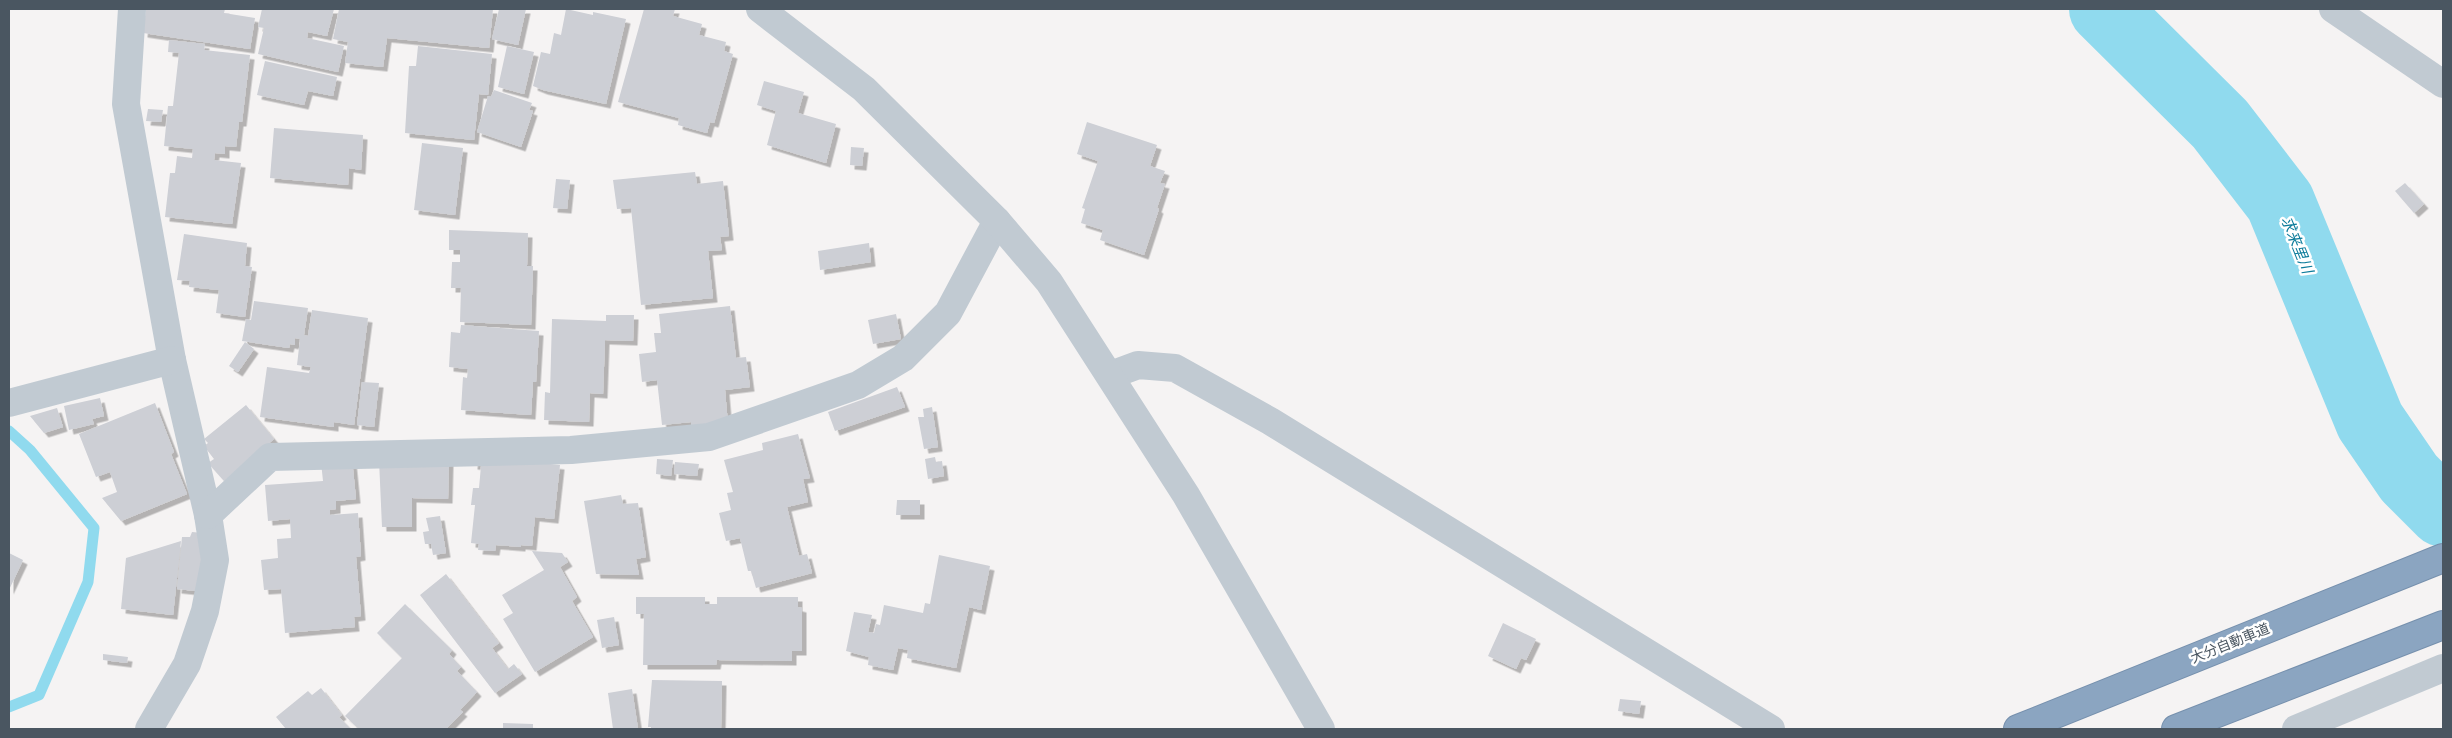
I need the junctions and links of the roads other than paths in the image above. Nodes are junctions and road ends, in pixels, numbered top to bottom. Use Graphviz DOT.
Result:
graph roads {
  1 [pos="132,9"];
  2 [pos="760,9"];
  3 [pos="2333,9"];
  4 [pos="2443,84"];
  5 [pos="997,221"];
  6 [pos="172,360"];
  7 [pos="1111,375"];
  8 [pos="9,403"];
  9 [pos="208,515"];
  10 [pos="2443,558"];
  11 [pos="2443,625"];
  12 [pos="2443,668"];
  13 [pos="149,729"];
  14 [pos="1321,729"];
  15 [pos="1771,729"];
  16 [pos="2018,729"];
  17 [pos="2176,729"];
  18 [pos="2296,729"];
  1 -- 6 [label="street"];
  2 -- 5 [label="street"];
  3 -- 4 [label="street"];
  5 -- 7 [label="street"];
  5 -- 9 [label="street"];
  6 -- 8 [label="street"];
  6 -- 9 [label="street"];
  7 -- 14 [label="street"];
  7 -- 15 [label="street"];
  9 -- 13 [label="street"];
  10 -- 16 [label="highway, 大分自動車道"];
  11 -- 17 [label="highway"];
  12 -- 18 [label="street"];
}
